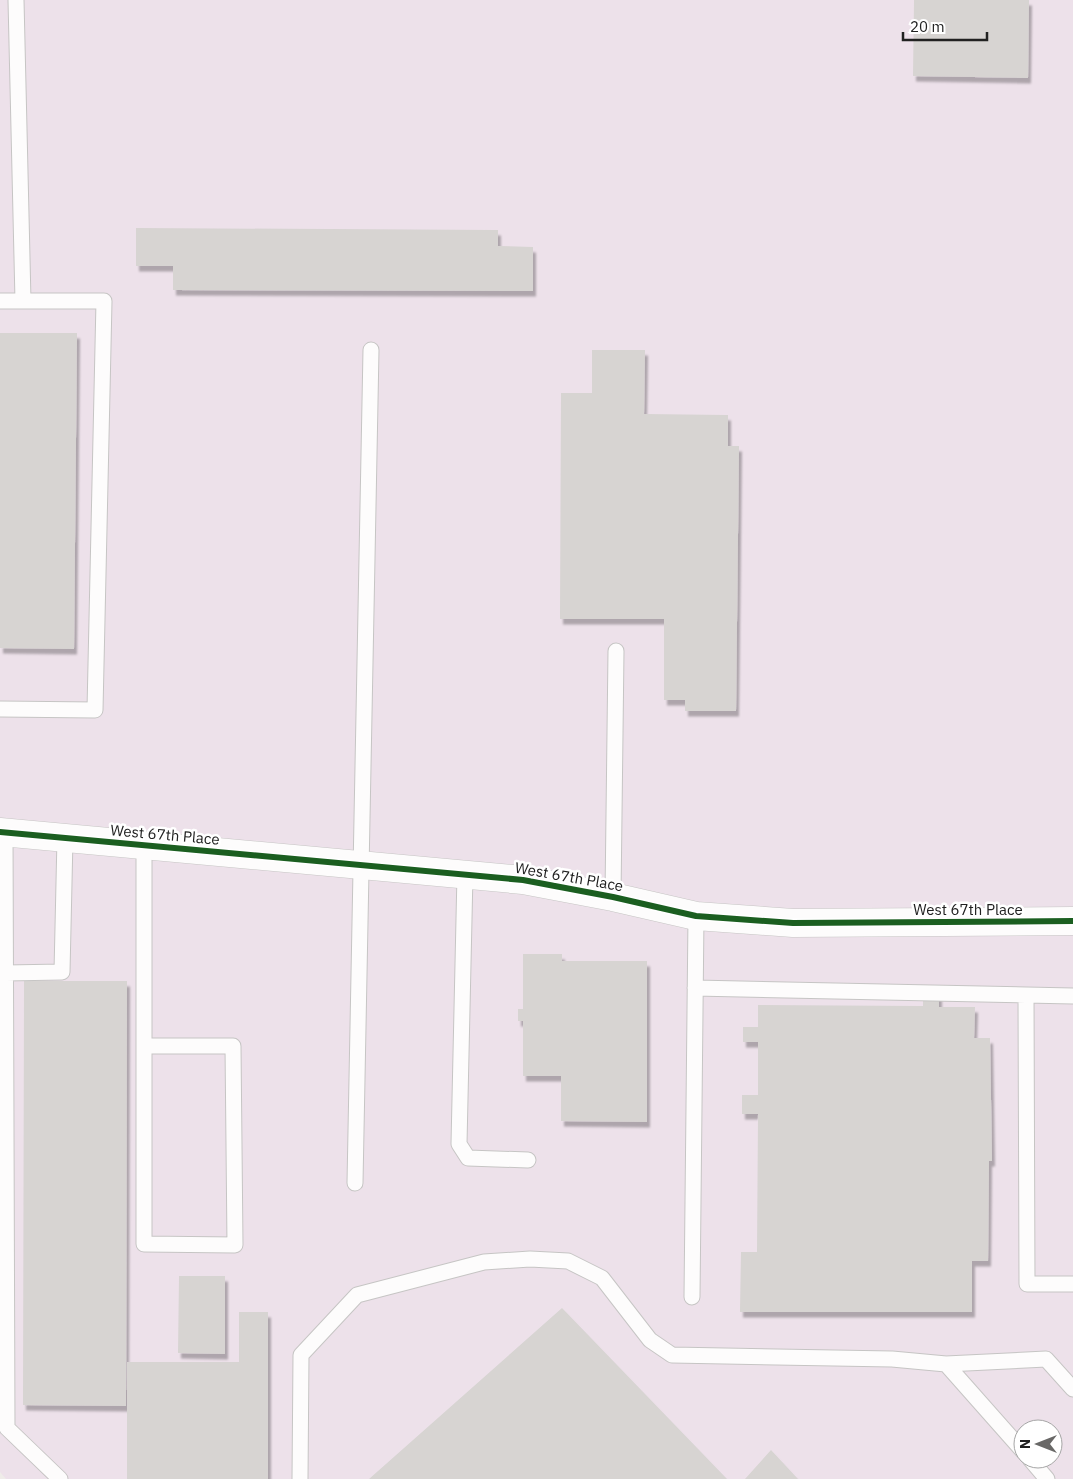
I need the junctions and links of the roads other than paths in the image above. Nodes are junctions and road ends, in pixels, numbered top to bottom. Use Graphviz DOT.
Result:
graph roads {
  1 [pos="16,0"];
  2 [pos="0,301"];
  3 [pos="23,301"];
  4 [pos="371,350"];
  5 [pos="616,651"];
  6 [pos="0,710"];
  7 [pos="3,832"];
  8 [pos="65,838"];
  9 [pos="144,845"];
  10 [pos="361,865"];
  11 [pos="465,874"];
  12 [pos="613,897"];
  13 [pos="696,916"];
  14 [pos="1073,921"];
  15 [pos="6,973"];
  16 [pos="695,988"];
  17 [pos="1026,996"];
  18 [pos="1073,996"];
  19 [pos="144,1046"];
  20 [pos="528,1160"];
  21 [pos="355,1182"];
  22 [pos="1073,1284"];
  23 [pos="692,1297"];
  24 [pos="946,1364"];
  25 [pos="1073,1389"];
  26 [pos="1013,1440"];
  27 [pos="1038,1469"];
  28 [pos="60,1479"];
  29 [pos="300,1479"];
  30 [pos="1047,1479"];
  1 -- 3 [label="lane"];
  2 -- 3 [label="lane"];
  3 -- 6 [label="lane"];
  4 -- 10 [label="lane"];
  5 -- 12 [label="lane"];
  7 -- 8 [label="street, West 67th Place"];
  7 -- 15 [label="lane"];
  8 -- 9 [label="street, West 67th Place"];
  8 -- 15 [label="lane"];
  9 -- 10 [label="street, West 67th Place"];
  9 -- 19 [label="lane"];
  10 -- 11 [label="street, West 67th Place"];
  10 -- 21 [label="lane"];
  11 -- 12 [label="street, West 67th Place"];
  11 -- 20 [label="lane"];
  12 -- 13 [label="street, West 67th Place"];
  13 -- 14 [label="street, West 67th Place"];
  13 -- 16 [label="lane"];
  15 -- 28 [label="lane"];
  16 -- 17 [label="lane"];
  16 -- 23 [label="lane"];
  17 -- 18 [label="lane"];
  17 -- 22 [label="lane"];
  19 -- 19 [label="lane"];
  24 -- 25 [label="lane"];
  24 -- 26 [label="lane"];
  24 -- 29 [label="lane"];
  27 -- 30 [label="lane"];
}
